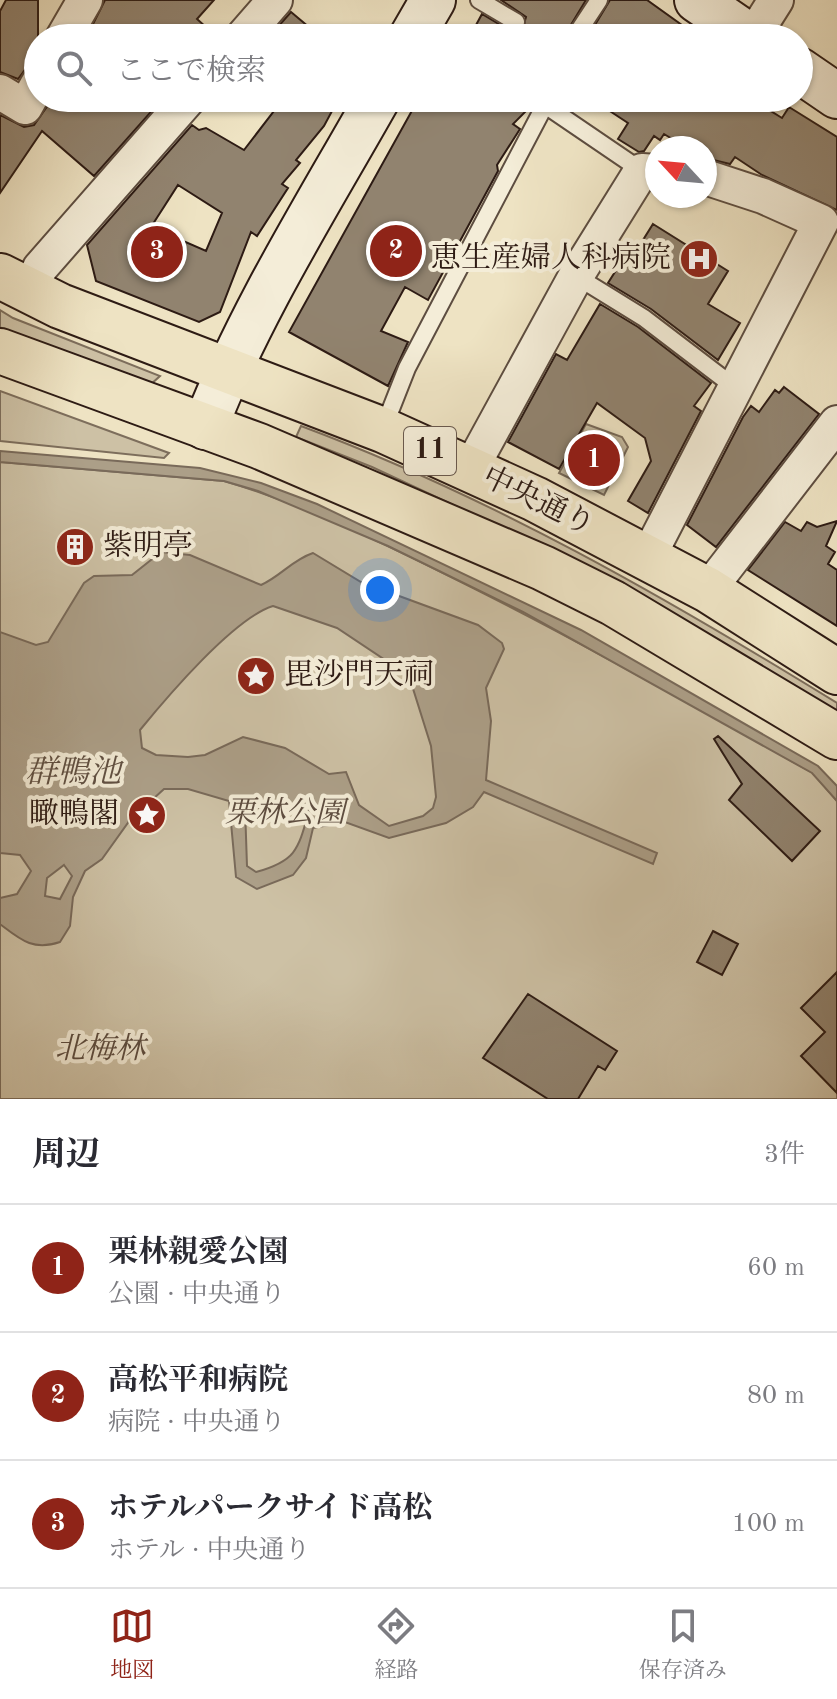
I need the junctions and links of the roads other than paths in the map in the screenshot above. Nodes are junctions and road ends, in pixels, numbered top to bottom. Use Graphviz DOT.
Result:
graph roads {
  1 [pos="85,0"];
  2 [pos="275,0"];
  3 [pos="433,0"];
  4 [pos="479,0"];
  5 [pos="599,0"];
  6 [pos="697,0"];
  7 [pos="776,0"];
  8 [pos="71,24"];
  9 [pos="254,24"];
  10 [pos="419,24"];
  11 [pos="515,24"];
  12 [pos="583,24"];
  13 [pos="732,24"];
  14 [pos="761,24"];
  15 [pos="813,80"];
  16 [pos="0,92"];
  17 [pos="837,96"];
  18 [pos="24,106"];
  19 [pos="177,112"];
  20 [pos="370,112"];
  21 [pos="539,112"];
  22 [pos="559,112"];
  23 [pos="645,169"];
  24 [pos="645,178"];
  25 [pos="717,181"];
  26 [pos="829,227"];
  27 [pos="576,276"];
  28 [pos="14,285"];
  29 [pos="0,351"];
  30 [pos="226,372"];
  31 [pos="737,389"];
  32 [pos="837,423"];
  33 [pos="205,427"];
  34 [pos="383,430"];
  35 [pos="470,470"];
  36 [pos="648,557"];
  37 [pos="708,590"];
  38 [pos="837,672"];
  39 [pos="837,737"];
  1 -- 8 [label="street"];
  2 -- 9 [label="street"];
  3 -- 10 [label="street"];
  4 -- 11 [label="lane"];
  5 -- 12 [label="lane"];
  6 -- 13 [label="street"];
  7 -- 14 [label="street"];
  15 -- 17 [label="street"];
  16 -- 18 [label="street"];
  19 -- 28 [label="street"];
  20 -- 30 [label="street"];
  21 -- 34 [label="lane"];
  22 -- 23 [label="lane"];
  24 -- 27 [label="street"];
  25 -- 26 [label="street"];
  26 -- 31 [label="street"];
  27 -- 31 [label="lane"];
  27 -- 35 [label="street"];
  28 -- 30 [label="highway, 中央通り / 11"];
  29 -- 33 [label="highway, 中央通り / 11"];
  30 -- 33 [label="street"];
  30 -- 34 [label="highway, 中央通り / 11"];
  31 -- 36 [label="street"];
  32 -- 37 [label="street"];
  33 -- 39 [label="highway, 中央通り / 11"];
  34 -- 35 [label="highway, 中央通り / 11"];
  35 -- 36 [label="highway, 中央通り / 11"];
  36 -- 37 [label="highway, 中央通り / 11"];
  37 -- 38 [label="highway, 中央通り / 11"];
}
